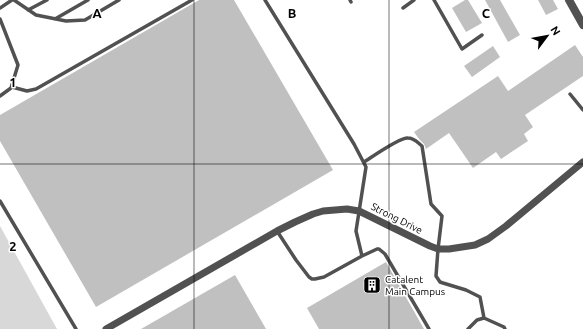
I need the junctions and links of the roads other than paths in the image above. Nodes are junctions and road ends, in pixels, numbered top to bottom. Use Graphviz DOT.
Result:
graph roads {
  1 [pos="13,0"];
  2 [pos="47,0"];
  3 [pos="88,0"];
  4 [pos="119,0"];
  5 [pos="192,0"];
  6 [pos="265,0"];
  7 [pos="414,0"];
  8 [pos="434,0"];
  9 [pos="569,0"];
  10 [pos="0,8"];
  11 [pos="403,8"];
  12 [pos="28,10"];
  13 [pos="0,19"];
  14 [pos="55,19"];
  15 [pos="583,25"];
  16 [pos="482,35"];
  17 [pos="12,87"];
  18 [pos="570,94"];
  19 [pos="0,96"];
  20 [pos="583,110"];
  21 [pos="364,162"];
  22 [pos="583,162"];
  23 [pos="0,201"];
  24 [pos="359,211"];
  25 [pos="277,231"];
  26 [pos="438,249"];
  27 [pos="362,256"];
  28 [pos="484,318"];
  29 [pos="76,329"];
  30 [pos="107,329"];
  31 [pos="429,329"];
  32 [pos="468,329"];
  33 [pos="505,329"];
  1 -- 10 [label="lane"];
  1 -- 12 [label="lane"];
  2 -- 12 [label="lane"];
  3 -- 14 [label="lane"];
  4 -- 14 [label="lane"];
  5 -- 17 [label="lane"];
  6 -- 21 [label="lane"];
  7 -- 11 [label="lane"];
  8 -- 16 [label="lane"];
  9 -- 15 [label="street"];
  12 -- 14 [label="lane"];
  13 -- 17 [label="lane"];
  17 -- 19 [label="lane"];
  18 -- 20 [label="lane"];
  21 -- 24 [label="lane"];
  21 -- 26 [label="lane"];
  22 -- 26 [label="street, Strong Drive"];
  23 -- 29 [label="lane"];
  24 -- 25 [label="street, Strong Drive"];
  24 -- 26 [label="street, Strong Drive"];
  24 -- 27 [label="lane"];
  25 -- 27 [label="lane"];
  25 -- 30 [label="street, Strong Drive"];
  26 -- 28 [label="lane"];
  27 -- 31 [label="lane"];
  28 -- 32 [label="lane"];
  28 -- 33 [label="lane"];
}
